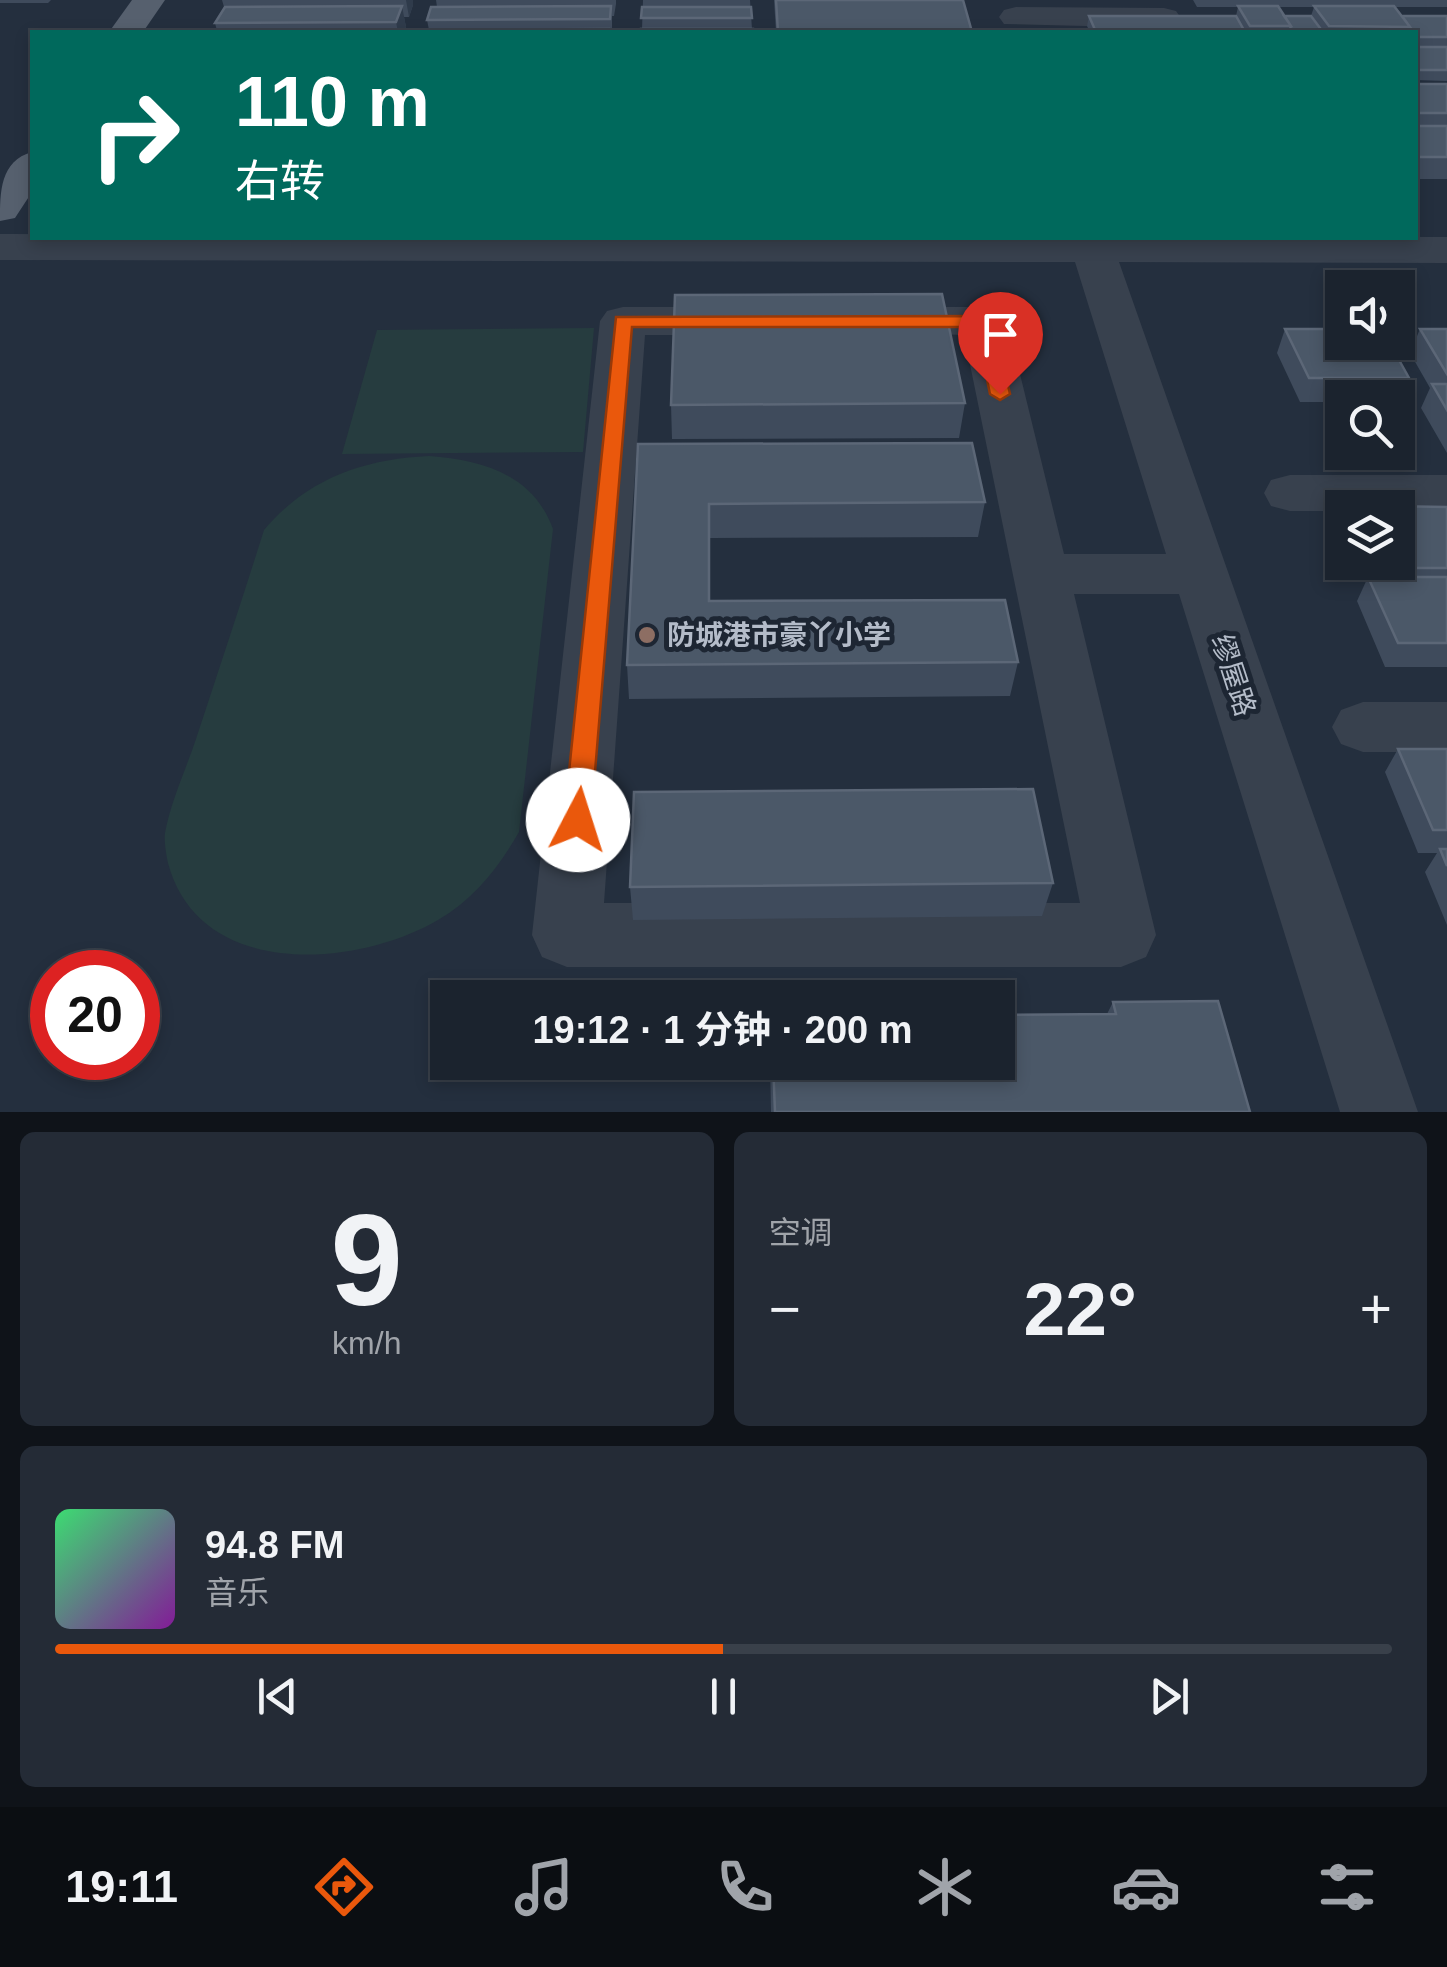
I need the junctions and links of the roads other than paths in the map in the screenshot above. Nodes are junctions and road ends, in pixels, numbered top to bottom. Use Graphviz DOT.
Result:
graph roads {
  1 [pos="149,0"];
  2 [pos="1015,17"];
  3 [pos="1192,18"];
  4 [pos="127,30"];
  5 [pos="30,167"];
  6 [pos="0,210"];
  7 [pos="1090,243"];
  8 [pos="0,247"];
  9 [pos="1447,250"];
  10 [pos="1290,493"];
  11 [pos="1447,493"];
  12 [pos="1040,574"];
  13 [pos="1200,574"];
  14 [pos="1363,727"];
  15 [pos="1447,727"];
  16 [pos="1379,1112"];
  1 -- 4 [label="main road"];
  2 -- 3 [label="street"];
  5 -- 6 [label="main road"];
  7 -- 8 [label="street"];
  7 -- 9 [label="street"];
  7 -- 13 [label="street, 缪屋路"];
  10 -- 11 [label="street"];
  12 -- 12 [label="street"];
  12 -- 13 [label="street"];
  13 -- 16 [label="street, 缪屋路"];
  14 -- 15 [label="street"];
}
